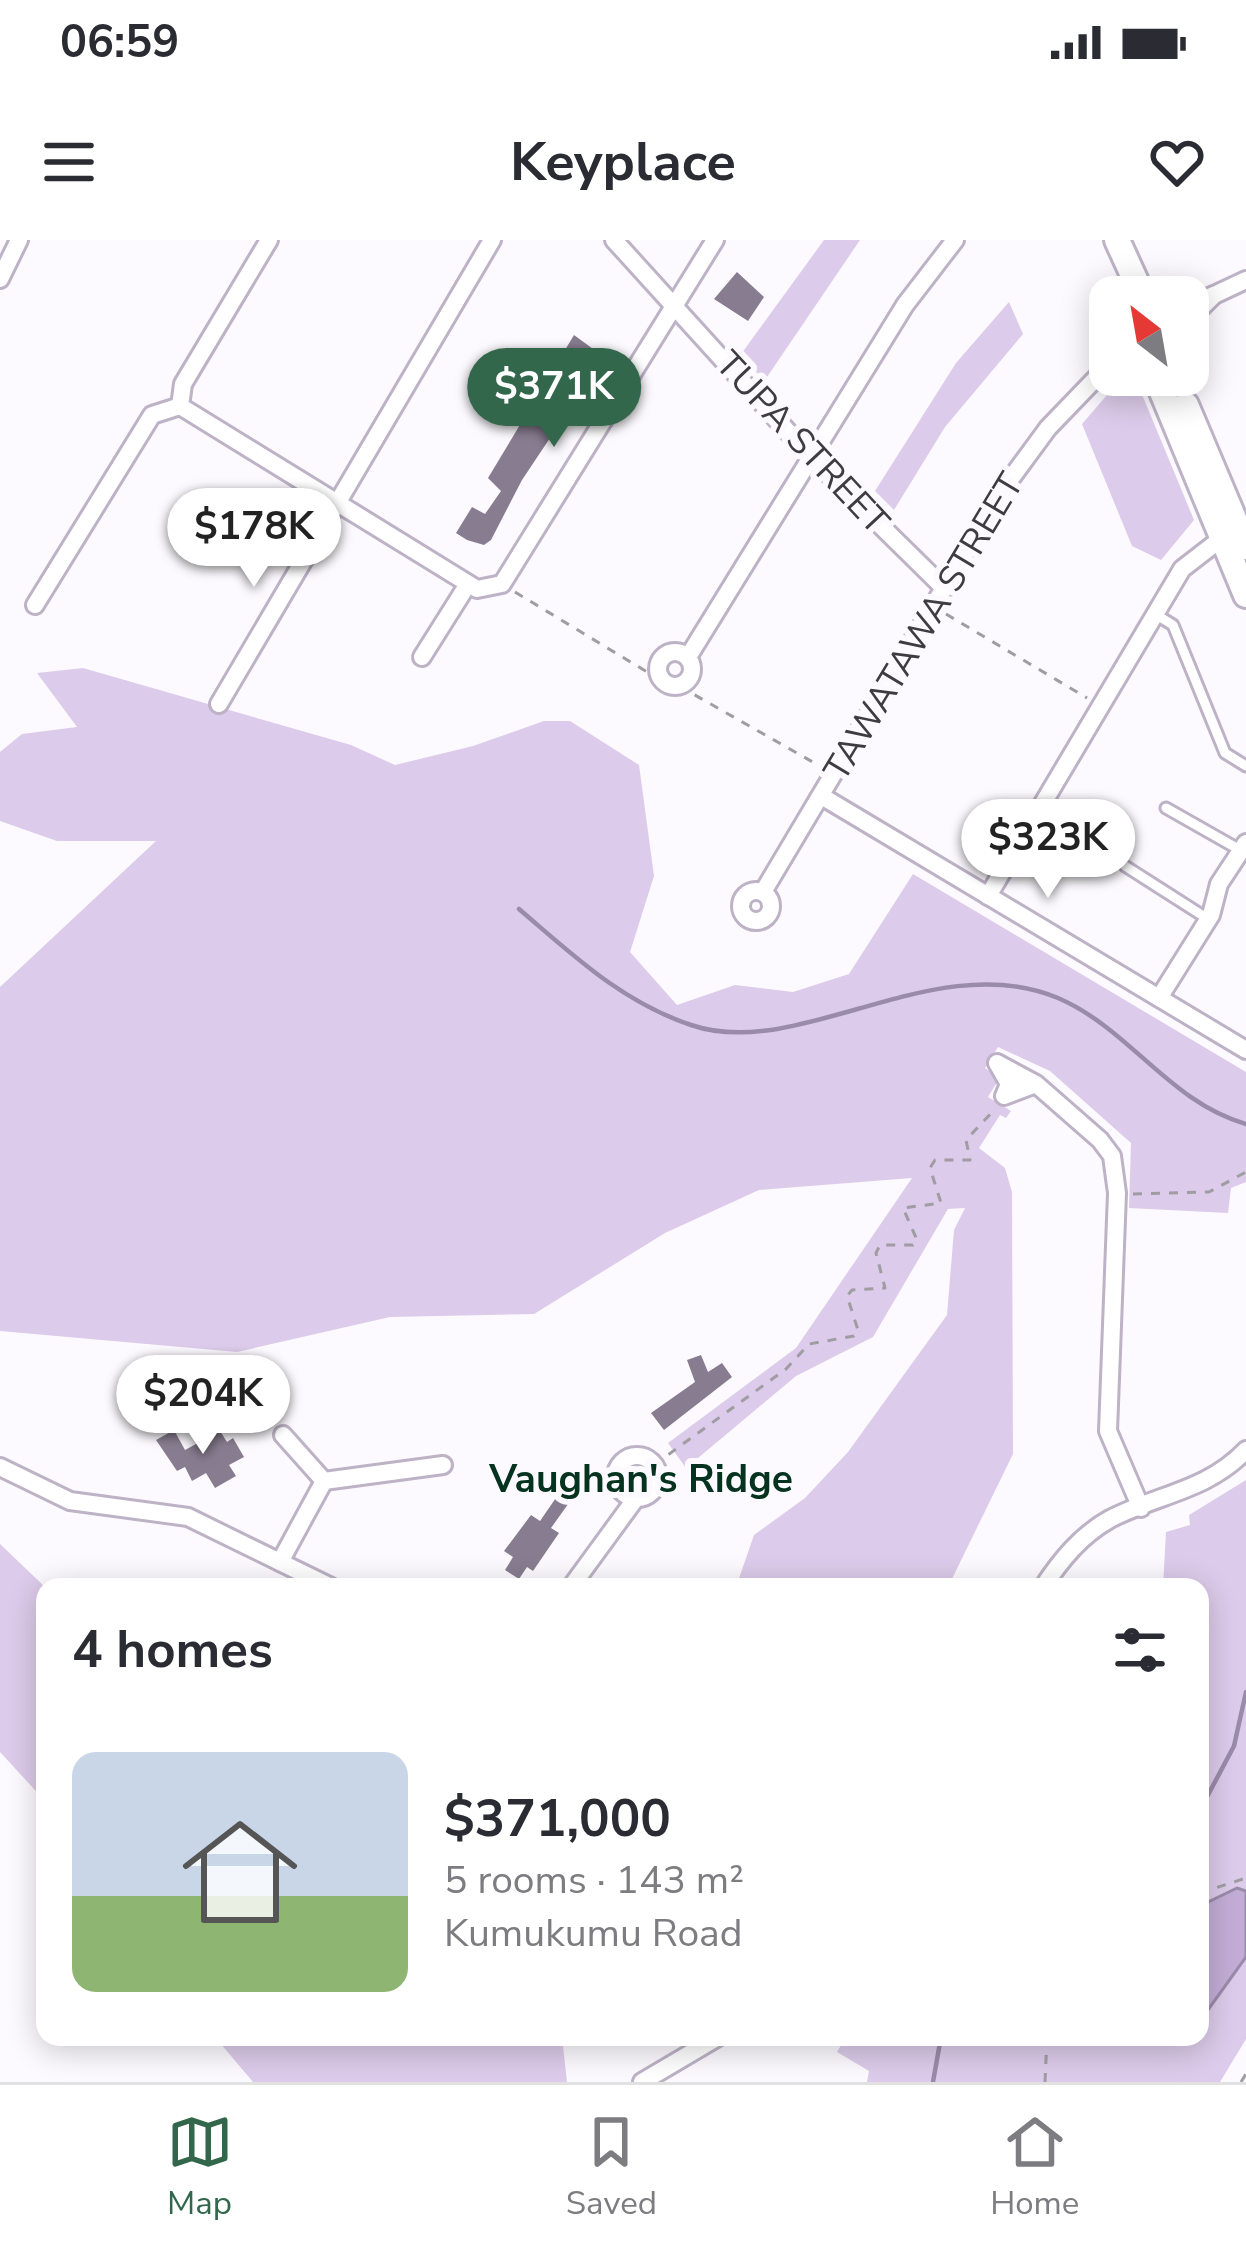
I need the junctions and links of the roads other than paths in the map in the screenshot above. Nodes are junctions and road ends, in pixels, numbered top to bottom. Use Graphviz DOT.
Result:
graph roads {
  1 [pos="19,240"];
  2 [pos="269,240"];
  3 [pos="492,240"];
  4 [pos="614,240"];
  5 [pos="715,240"];
  6 [pos="955,240"];
  7 [pos="1101,240"];
  8 [pos="1118,240"];
  9 [pos="1116,276"];
  10 [pos="1134,276"];
  11 [pos="0,279"];
  12 [pos="1246,280"];
  13 [pos="1214,296"];
  14 [pos="1209,298"];
  15 [pos="1209,301"];
  16 [pos="674,305"];
  17 [pos="1089,388"];
  18 [pos="1165,396"];
  19 [pos="1181,396"];
  20 [pos="180,406"];
  21 [pos="810,456"];
  22 [pos="334,501"];
  23 [pos="1235,537"];
  24 [pos="468,584"];
  25 [pos="945,589"];
  26 [pos="1246,595"];
  27 [pos="35,605"];
  28 [pos="1155,614"];
  29 [pos="422,657"];
  30 [pos="688,657"];
  31 [pos="219,704"];
  32 [pos="1246,766"];
  33 [pos="823,796"];
  34 [pos="1166,808"];
  35 [pos="1244,847"];
  36 [pos="1125,866"];
  37 [pos="763,892"];
  38 [pos="988,896"];
  39 [pos="1208,919"];
  40 [pos="1159,998"];
  41 [pos="1246,1050"];
  42 [pos="1036,1084"];
  43 [pos="283,1435"];
  44 [pos="1246,1450"];
  45 [pos="443,1465"];
  46 [pos="0,1467"];
  47 [pos="323,1481"];
  48 [pos="636,1498"];
  49 [pos="1141,1508"];
  50 [pos="280,1562"];
  51 [pos="313,1578"];
  52 [pos="578,1578"];
  53 [pos="1050,1578"];
  54 [pos="703,2046"];
  55 [pos="642,2082"];
  1 -- 11 [label="street"];
  2 -- 20 [label="street"];
  3 -- 22 [label="street"];
  4 -- 16 [label="street, TUPA STREET"];
  5 -- 16 [label="street"];
  6 -- 21 [label="street"];
  7 -- 9 [label="street"];
  8 -- 10 [label="street"];
  12 -- 13 [label="street"];
  13 -- 14 [label="street"];
  13 -- 15 [label="street"];
  16 -- 21 [label="street, TUPA STREET"];
  16 -- 24 [label="street"];
  17 -- 25 [label="street, TAWATAWA STREET"];
  18 -- 23 [label="street"];
  19 -- 23 [label="street"];
  20 -- 22 [label="street"];
  20 -- 27 [label="street"];
  21 -- 25 [label="street, TUPA STREET"];
  21 -- 30 [label="street"];
  22 -- 24 [label="street"];
  22 -- 31 [label="street"];
  23 -- 26 [label="street"];
  23 -- 28 [label="street"];
  24 -- 29 [label="street"];
  25 -- 33 [label="street, TAWATAWA STREET"];
  28 -- 32 [label="lane"];
  28 -- 38 [label="street"];
  30 -- 30 [label="street"];
  33 -- 37 [label="street, TAWATAWA STREET"];
  33 -- 38 [label="street"];
  34 -- 35 [label="lane"];
  35 -- 39 [label="street"];
  36 -- 39 [label="lane"];
  38 -- 40 [label="street"];
  39 -- 40 [label="street"];
  40 -- 41 [label="street"];
  42 -- 42 [label="street"];
  42 -- 49 [label="street"];
  43 -- 47 [label="street"];
  44 -- 49 [label="street"];
  45 -- 47 [label="street"];
  46 -- 50 [label="street"];
  47 -- 50 [label="street"];
  48 -- 48 [label="street"];
  48 -- 52 [label="street"];
  49 -- 53 [label="street"];
  50 -- 51 [label="street"];
  54 -- 55 [label="street"];
}
